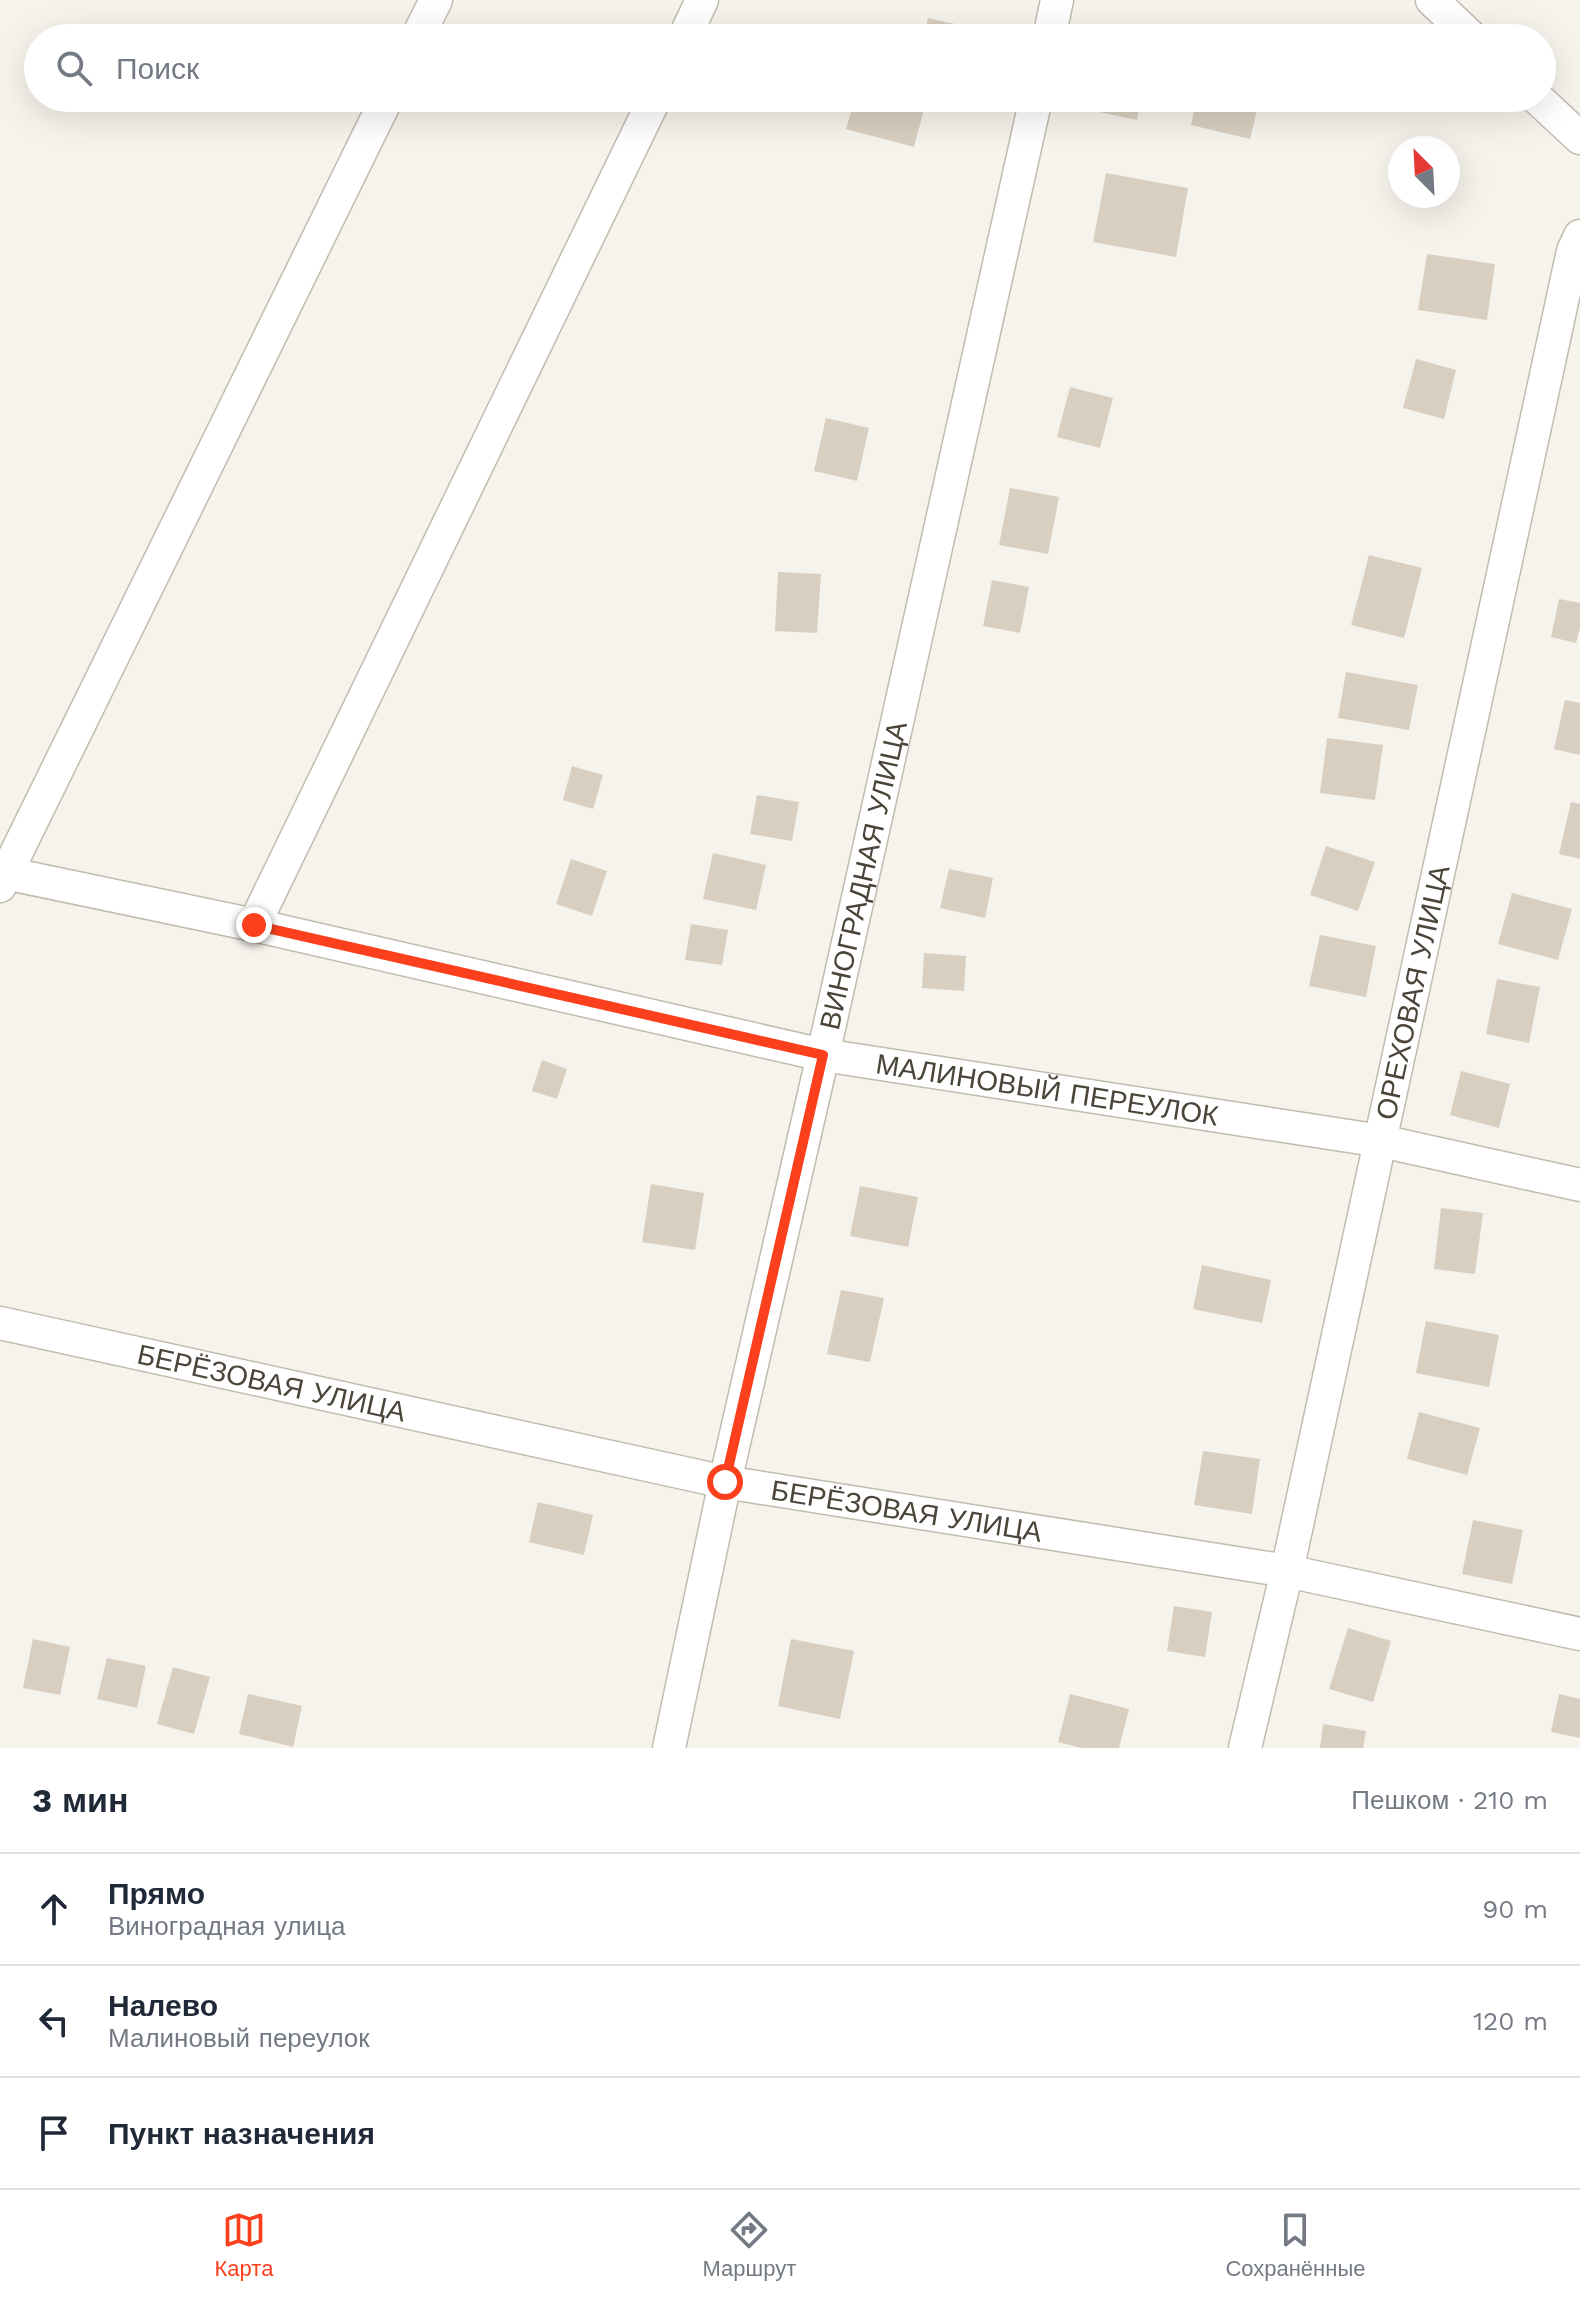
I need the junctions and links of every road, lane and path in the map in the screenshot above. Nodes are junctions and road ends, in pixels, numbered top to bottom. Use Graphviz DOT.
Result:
graph roads {
  1 [pos="436,0"];
  2 [pos="702,0"];
  3 [pos="1057,0"];
  4 [pos="1432,0"];
  5 [pos="424,24"];
  6 [pos="691,24"];
  7 [pos="1052,24"];
  8 [pos="1457,24"];
  9 [pos="380,112"];
  10 [pos="648,112"];
  11 [pos="1033,112"];
  12 [pos="1552,112"];
  13 [pos="1580,138"];
  14 [pos="1580,236"];
  15 [pos="2,877"];
  16 [pos="254,925"];
  17 [pos="823,1055"];
  18 [pos="1381,1141"];
  19 [pos="1580,1185"];
  20 [pos="0,1323"];
  21 [pos="725,1482"];
  22 [pos="1287,1571"];
  23 [pos="1580,1634"];
  24 [pos="669,1748"];
  25 [pos="1245,1748"];
  1 -- 5 [label="street"];
  2 -- 6 [label="street"];
  3 -- 7 [label="street"];
  4 -- 8 [label="street"];
  9 -- 15 [label="street"];
  10 -- 16 [label="street"];
  11 -- 17 [label="street, ВИНОГРАДНАЯ УЛИЦА"];
  12 -- 13 [label="street"];
  14 -- 18 [label="street, ОРЕХОВАЯ УЛИЦА"];
  15 -- 16 [label="street, МАЛИНОВЫЙ ПЕРЕУЛОК"];
  16 -- 17 [label="street, МАЛИНОВЫЙ ПЕРЕУЛОК"];
  17 -- 18 [label="street, МАЛИНОВЫЙ ПЕРЕУЛОК"];
  17 -- 21 [label="street, ВИНОГРАДНАЯ УЛИЦА"];
  18 -- 19 [label="street, МАЛИНОВЫЙ ПЕРЕУЛОК"];
  18 -- 22 [label="street, ОРЕХОВАЯ УЛИЦА"];
  20 -- 21 [label="street, БЕРЁЗОВАЯ УЛИЦА"];
  21 -- 22 [label="street, БЕРЁЗОВАЯ УЛИЦА"];
  21 -- 24 [label="street, ВИНОГРАДНАЯ УЛИЦА"];
  22 -- 23 [label="street, БЕРЁЗОВАЯ УЛИЦА"];
  22 -- 25 [label="street, ОРЕХОВАЯ УЛИЦА"];
}
